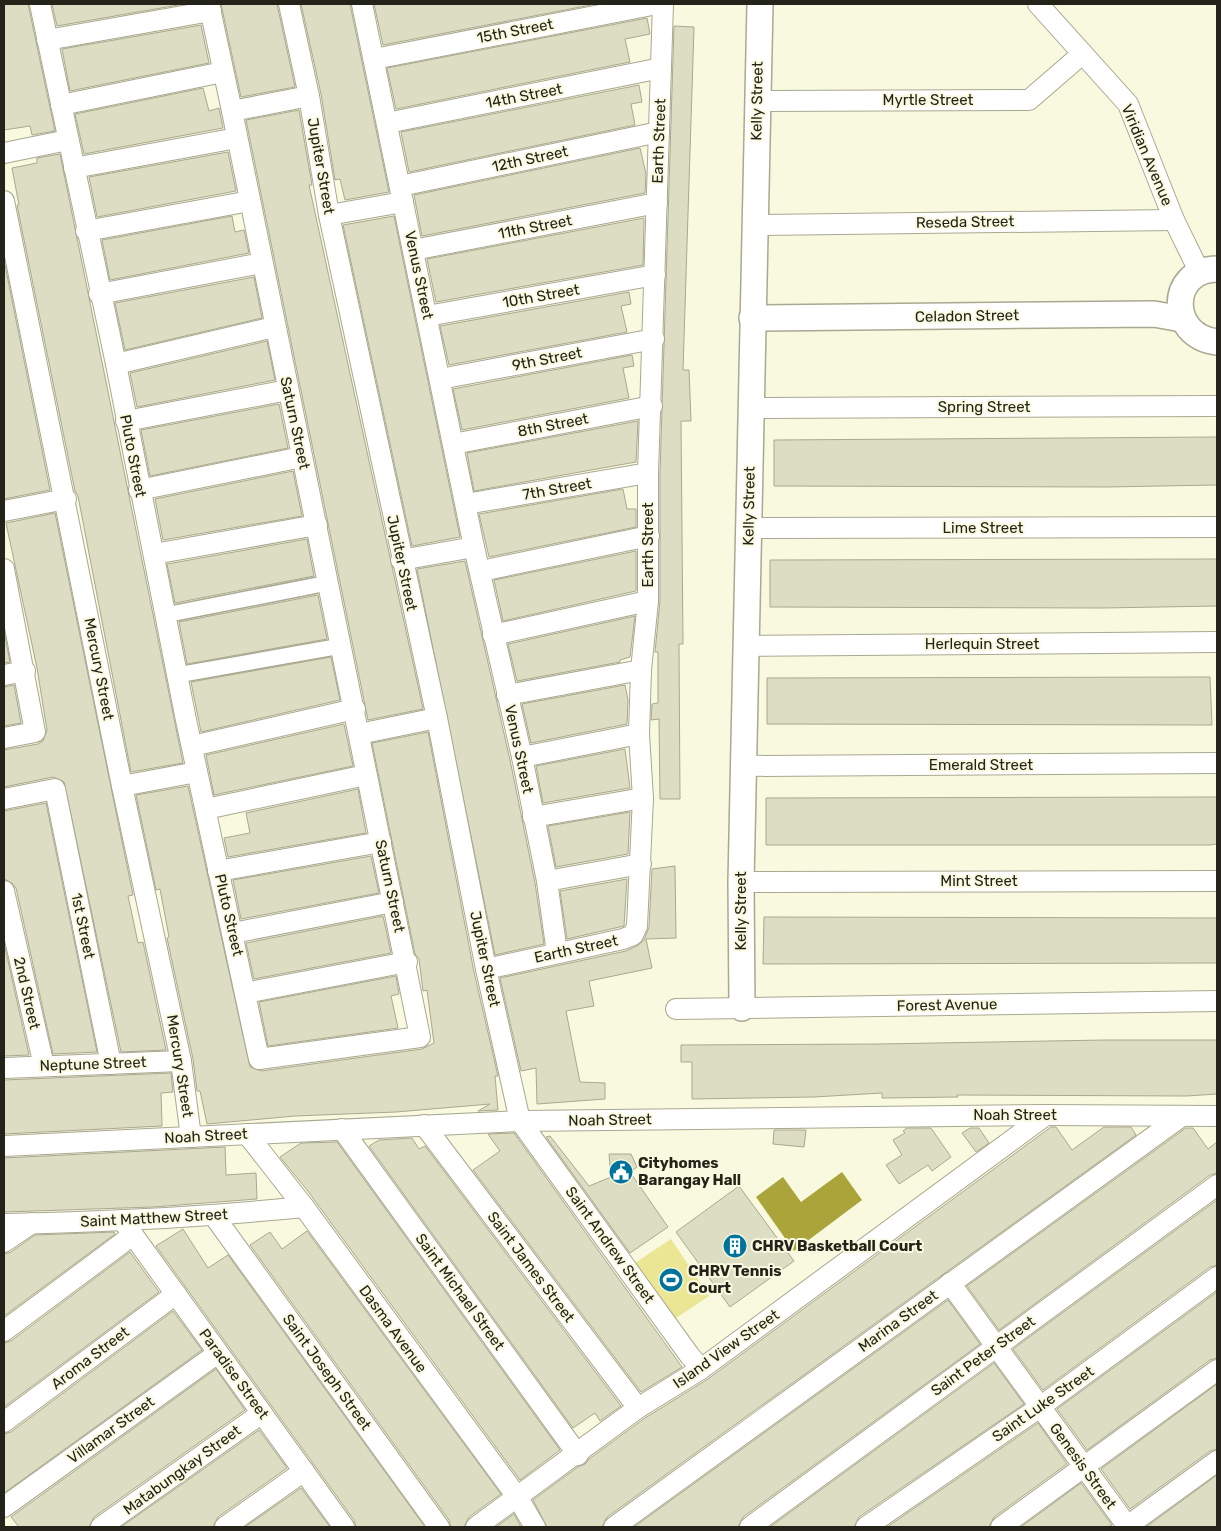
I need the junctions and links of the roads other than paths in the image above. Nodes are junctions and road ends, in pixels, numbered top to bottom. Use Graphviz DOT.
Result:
graph roads {
  1 [pos="40,4"];
  2 [pos="289,4"];
  3 [pos="362,4"];
  4 [pos="657,4"];
  5 [pos="663,4"];
  6 [pos="760,4"];
  7 [pos="1038,4"];
  8 [pos="210,8"];
  9 [pos="47,40"];
  10 [pos="1081,54"];
  11 [pos="374,59"];
  12 [pos="661,68"];
  13 [pos="223,72"];
  14 [pos="309,96"];
  15 [pos="757,101"];
  16 [pos="61,105"];
  17 [pos="232,111"];
  18 [pos="387,123"];
  19 [pos="659,132"];
  20 [pos="237,138"];
  21 [pos="68,140"];
  22 [pos="4,153"];
  23 [pos="74,168"];
  24 [pos="402,194"];
  25 [pos="250,201"];
  26 [pos="657,203"];
  27 [pos="4,206"];
  28 [pos="329,215"];
  29 [pos="1174,220"];
  30 [pos="755,225"];
  31 [pos="86,231"];
  32 [pos="413,250"];
  33 [pos="262,263"];
  34 [pos="1209,271"];
  35 [pos="655,275"];
  36 [pos="100,294"];
  37 [pos="427,316"];
  38 [pos="752,318"];
  39 [pos="1182,319"];
  40 [pos="274,327"];
  41 [pos="654,339"];
  42 [pos="1217,342"];
  43 [pos="116,364"];
  44 [pos="440,379"];
  45 [pos="288,390"];
  46 [pos="652,406"];
  47 [pos="1217,406"];
  48 [pos="751,408"];
  49 [pos="126,421"];
  50 [pos="454,444"];
  51 [pos="302,457"];
  52 [pos="648,473"];
  53 [pos="139,490"];
  54 [pos="66,499"];
  55 [pos="466,504"];
  56 [pos="4,511"];
  57 [pos="317,524"];
  58 [pos="1217,527"];
  59 [pos="749,528"];
  60 [pos="649,536"];
  61 [pos="474,547"];
  62 [pos="154,554"];
  63 [pos="401,560"];
  64 [pos="4,569"];
  65 [pos="481,571"];
  66 [pos="328,583"];
  67 [pos="648,601"];
  68 [pos="8,610"];
  69 [pos="165,615"];
  70 [pos="493,635"];
  71 [pos="1217,642"];
  72 [pos="341,646"];
  73 [pos="746,646"];
  74 [pos="641,670"];
  75 [pos="25,671"];
  76 [pos="4,675"];
  77 [pos="178,675"];
  78 [pos="508,695"];
  79 [pos="355,709"];
  80 [pos="437,718"];
  81 [pos="359,734"];
  82 [pos="639,734"];
  83 [pos="4,738"];
  84 [pos="192,746"];
  85 [pos="522,757"];
  86 [pos="1217,763"];
  87 [pos="744,766"];
  88 [pos="197,772"];
  89 [pos="366,775"];
  90 [pos="122,786"];
  91 [pos="643,798"];
  92 [pos="4,799"];
  93 [pos="206,809"];
  94 [pos="534,817"];
  95 [pos="381,842"];
  96 [pos="642,864"];
  97 [pos="218,871"];
  98 [pos="547,881"];
  99 [pos="1217,881"];
  100 [pos="741,882"];
  101 [pos="4,891"];
  102 [pos="393,902"];
  103 [pos="234,932"];
  104 [pos="557,953"];
  105 [pos="407,962"];
  106 [pos="486,969"];
  107 [pos="245,993"];
  108 [pos="1217,1001"];
  109 [pos="742,1008"];
  110 [pos="676,1009"];
  111 [pos="259,1059"];
  112 [pos="182,1061"];
  113 [pos="111,1064"];
  114 [pos="44,1066"];
  115 [pos="4,1068"];
  116 [pos="1046,1115"];
  117 [pos="1182,1116"];
  118 [pos="1217,1116"];
  119 [pos="520,1121"];
  120 [pos="424,1125"];
  121 [pos="342,1129"];
  122 [pos="247,1134"];
  123 [pos="191,1137"];
  124 [pos="4,1146"];
  125 [pos="1217,1185"];
  126 [pos="304,1207"];
  127 [pos="214,1216"];
  128 [pos="32,1223"];
  129 [pos="4,1224"];
  130 [pos="128,1228"];
  131 [pos="4,1242"];
  132 [pos="1217,1278"];
  133 [pos="950,1284"];
  134 [pos="176,1294"];
  135 [pos="4,1331"];
  136 [pos="996,1347"];
  137 [pos="218,1353"];
  138 [pos="701,1369"];
  139 [pos="1217,1370"];
  140 [pos="1040,1407"];
  141 [pos="638,1408"];
  142 [pos="262,1412"];
  143 [pos="4,1422"];
  144 [pos="578,1455"];
  145 [pos="1217,1461"];
  146 [pos="1084,1467"];
  147 [pos="304,1471"];
  148 [pos="518,1498"];
  149 [pos="4,1507"];
  150 [pos="101,1527"];
  151 [pos="225,1527"];
  152 [pos="344,1527"];
  153 [pos="439,1527"];
  154 [pos="476,1527"];
  155 [pos="535,1527"];
  156 [pos="614,1527"];
  157 [pos="750,1527"];
  158 [pos="866,1527"];
  159 [pos="1001,1527"];
  160 [pos="1127,1527"];
  1 -- 9 [label="street, Pluto Street"];
  2 -- 14 [label="street, Jupiter Street"];
  3 -- 11 [label="street, Venus Street"];
  4 -- 11 [label="street, 15th Street"];
  5 -- 12 [label="street, Earth Street"];
  6 -- 15 [label="street, Kelly Street"];
  7 -- 10 [label="street, Viridian Avenue"];
  8 -- 9 [label="street"];
  8 -- 13 [label="street, Saturn Street"];
  9 -- 16 [label="street, Pluto Street"];
  10 -- 15 [label="street, Myrtle Street"];
  10 -- 29 [label="street, Viridian Avenue"];
  11 -- 18 [label="street, Venus Street"];
  12 -- 18 [label="street, 14th Street"];
  12 -- 19 [label="street, Earth Street"];
  13 -- 16 [label="street"];
  13 -- 17 [label="street, Saturn Street"];
  14 -- 17 [label="street"];
  14 -- 28 [label="street, Jupiter Street"];
  15 -- 30 [label="street, Kelly Street"];
  16 -- 21 [label="street, Pluto Street"];
  17 -- 20 [label="street, Saturn Street"];
  18 -- 24 [label="street, Venus Street"];
  19 -- 24 [label="street, 12th Street"];
  19 -- 26 [label="street, Earth Street"];
  20 -- 23 [label="street"];
  20 -- 25 [label="street, Saturn Street"];
  21 -- 22 [label="street"];
  21 -- 23 [label="street, Pluto Street"];
  23 -- 31 [label="street, Pluto Street"];
  24 -- 28 [label="street, 12th Street"];
  24 -- 32 [label="street, Venus Street"];
  25 -- 31 [label="street"];
  25 -- 33 [label="street, Saturn Street"];
  26 -- 32 [label="street, 11th Street"];
  26 -- 35 [label="street, Earth Street"];
  27 -- 54 [label="street, Mercury Street"];
  28 -- 63 [label="street, Jupiter Street"];
  29 -- 30 [label="street, Reseda Street"];
  29 -- 34 [label="street, Viridian Avenue"];
  30 -- 38 [label="street, Kelly Street"];
  31 -- 36 [label="street, Pluto Street"];
  32 -- 37 [label="street, Venus Street"];
  33 -- 36 [label="street"];
  33 -- 40 [label="street, Saturn Street"];
  34 -- 39 [label="street"];
  35 -- 37 [label="street, 10th Street"];
  35 -- 41 [label="street, Earth Street"];
  36 -- 43 [label="street, Pluto Street"];
  37 -- 44 [label="street, Venus Street"];
  38 -- 39 [label="street, Celadon Street"];
  38 -- 48 [label="street, Kelly Street"];
  39 -- 42 [label="street"];
  40 -- 43 [label="street"];
  40 -- 45 [label="street, Saturn Street"];
  41 -- 44 [label="street, 9th Street"];
  41 -- 46 [label="street, Earth Street"];
  43 -- 49 [label="street, Pluto Street"];
  44 -- 50 [label="street, Venus Street"];
  45 -- 49 [label="street"];
  45 -- 51 [label="street, Saturn Street"];
  46 -- 50 [label="street, 8th Street"];
  46 -- 52 [label="street, Earth Street"];
  47 -- 48 [label="street, Spring Street"];
  48 -- 59 [label="street, Kelly Street"];
  49 -- 53 [label="street, Pluto Street"];
  50 -- 55 [label="street, Venus Street"];
  51 -- 53 [label="street"];
  51 -- 57 [label="street, Saturn Street"];
  52 -- 55 [label="street, 7th Street"];
  52 -- 60 [label="street, Earth Street"];
  53 -- 62 [label="street, Pluto Street"];
  54 -- 56 [label="street"];
  54 -- 90 [label="street, Mercury Street"];
  55 -- 61 [label="street, Venus Street"];
  57 -- 62 [label="street"];
  57 -- 66 [label="street, Saturn Street"];
  58 -- 59 [label="street, Lime Street"];
  59 -- 73 [label="street, Kelly Street"];
  60 -- 65 [label="street"];
  60 -- 67 [label="street, Earth Street"];
  61 -- 63 [label="street"];
  61 -- 65 [label="street, Venus Street"];
  62 -- 69 [label="street, Pluto Street"];
  63 -- 80 [label="street, Jupiter Street"];
  64 -- 68 [label="street"];
  65 -- 70 [label="street, Venus Street"];
  66 -- 69 [label="street"];
  66 -- 72 [label="street, Saturn Street"];
  67 -- 70 [label="street"];
  67 -- 74 [label="street, Earth Street"];
  68 -- 75 [label="street"];
  69 -- 77 [label="street, Pluto Street"];
  70 -- 78 [label="street, Venus Street"];
  71 -- 73 [label="street, Herlequin Street"];
  72 -- 77 [label="street"];
  72 -- 79 [label="street, Saturn Street"];
  73 -- 87 [label="street, Kelly Street"];
  74 -- 78 [label="street"];
  74 -- 82 [label="street, Earth Street"];
  75 -- 76 [label="street"];
  75 -- 83 [label="street"];
  77 -- 84 [label="street, Pluto Street"];
  78 -- 85 [label="street, Venus Street"];
  79 -- 81 [label="street, Saturn Street"];
  79 -- 84 [label="street"];
  80 -- 81 [label="street"];
  80 -- 106 [label="street, Jupiter Street"];
  81 -- 89 [label="street, Saturn Street"];
  82 -- 85 [label="street"];
  82 -- 91 [label="street, Earth Street"];
  84 -- 88 [label="street, Pluto Street"];
  85 -- 94 [label="street, Venus Street"];
  86 -- 87 [label="street, Emerald Street"];
  87 -- 100 [label="street, Kelly Street"];
  88 -- 90 [label="street"];
  88 -- 93 [label="street, Pluto Street"];
  89 -- 93 [label="street"];
  89 -- 95 [label="street, Saturn Street"];
  90 -- 112 [label="street, Mercury Street"];
  91 -- 94 [label="street"];
  91 -- 96 [label="street, Earth Street"];
  92 -- 113 [label="street, 1st Street"];
  93 -- 97 [label="street, Pluto Street"];
  94 -- 98 [label="street, Venus Street"];
  95 -- 97 [label="street"];
  95 -- 102 [label="street, Saturn Street"];
  96 -- 98 [label="street"];
  96 -- 104 [label="street, Earth Street"];
  97 -- 103 [label="street, Pluto Street"];
  98 -- 104 [label="street, Venus Street"];
  99 -- 100 [label="street, Mint Street"];
  100 -- 109 [label="street, Kelly Street"];
  101 -- 114 [label="street, 2nd Street"];
  102 -- 103 [label="street"];
  102 -- 105 [label="street, Saturn Street"];
  103 -- 107 [label="street, Pluto Street"];
  104 -- 106 [label="street, Earth Street"];
  105 -- 107 [label="street"];
  105 -- 111 [label="street, Saturn Street"];
  106 -- 119 [label="street, Jupiter Street"];
  107 -- 111 [label="street, Pluto Street"];
  108 -- 109 [label="street, Forest Avenue"];
  109 -- 110 [label="street, Forest Avenue"];
  112 -- 113 [label="street, Neptune Street"];
  112 -- 123 [label="street, Mercury Street"];
  113 -- 114 [label="street, Neptune Street"];
  114 -- 115 [label="street, Neptune Street"];
  116 -- 117 [label="street, Noah Street"];
  116 -- 119 [label="street, Noah Street"];
  116 -- 138 [label="street, Island View Street"];
  117 -- 118 [label="street, Noah Street"];
  117 -- 133 [label="street, Marina Street"];
  119 -- 120 [label="street, Noah Street"];
  119 -- 138 [label="street, Saint Andrew Street"];
  120 -- 121 [label="street, Noah Street"];
  120 -- 141 [label="street, Saint James Street"];
  121 -- 122 [label="street, Noah Street"];
  121 -- 144 [label="street, Saint Michael Street"];
  122 -- 123 [label="street, Noah Street"];
  122 -- 126 [label="street, Dasma Avenue"];
  123 -- 124 [label="street, Noah Street"];
  125 -- 136 [label="street, Saint Peter Street"];
  126 -- 127 [label="street, Saint Matthew Street"];
  126 -- 148 [label="street, Dasma Avenue"];
  127 -- 130 [label="street, Saint Matthew Street"];
  127 -- 153 [label="street, Saint Joseph Street"];
  128 -- 129 [label="street, Saint Matthew Street"];
  128 -- 130 [label="street, Saint Matthew Street"];
  128 -- 131 [label="street"];
  130 -- 134 [label="street, Paradise Street"];
  130 -- 135 [label="street"];
  132 -- 140 [label="street, Saint Luke Street"];
  133 -- 136 [label="street, Genesis Street"];
  133 -- 156 [label="street, Marina Street"];
  134 -- 137 [label="street, Paradise Street"];
  134 -- 143 [label="street, Aroma Street"];
  136 -- 140 [label="street, Genesis Street"];
  136 -- 157 [label="street, Saint Peter Street"];
  137 -- 142 [label="street, Paradise Street"];
  137 -- 149 [label="street, Villamar Street"];
  138 -- 141 [label="street, Island View Street"];
  139 -- 146 [label="street"];
  140 -- 146 [label="street, Genesis Street"];
  140 -- 158 [label="street, Saint Luke Street"];
  141 -- 144 [label="street, Island View Street"];
  142 -- 147 [label="street, Paradise Street"];
  142 -- 150 [label="street, Matabungkay Street"];
  144 -- 148 [label="street, Island View Street"];
  145 -- 160 [label="street"];
  146 -- 159 [label="street"];
  146 -- 160 [label="street, Genesis Street"];
  147 -- 151 [label="street"];
  147 -- 152 [label="street, Paradise Street"];
  148 -- 154 [label="street, Island View Street"];
  148 -- 155 [label="street, Dasma Avenue"];
}
